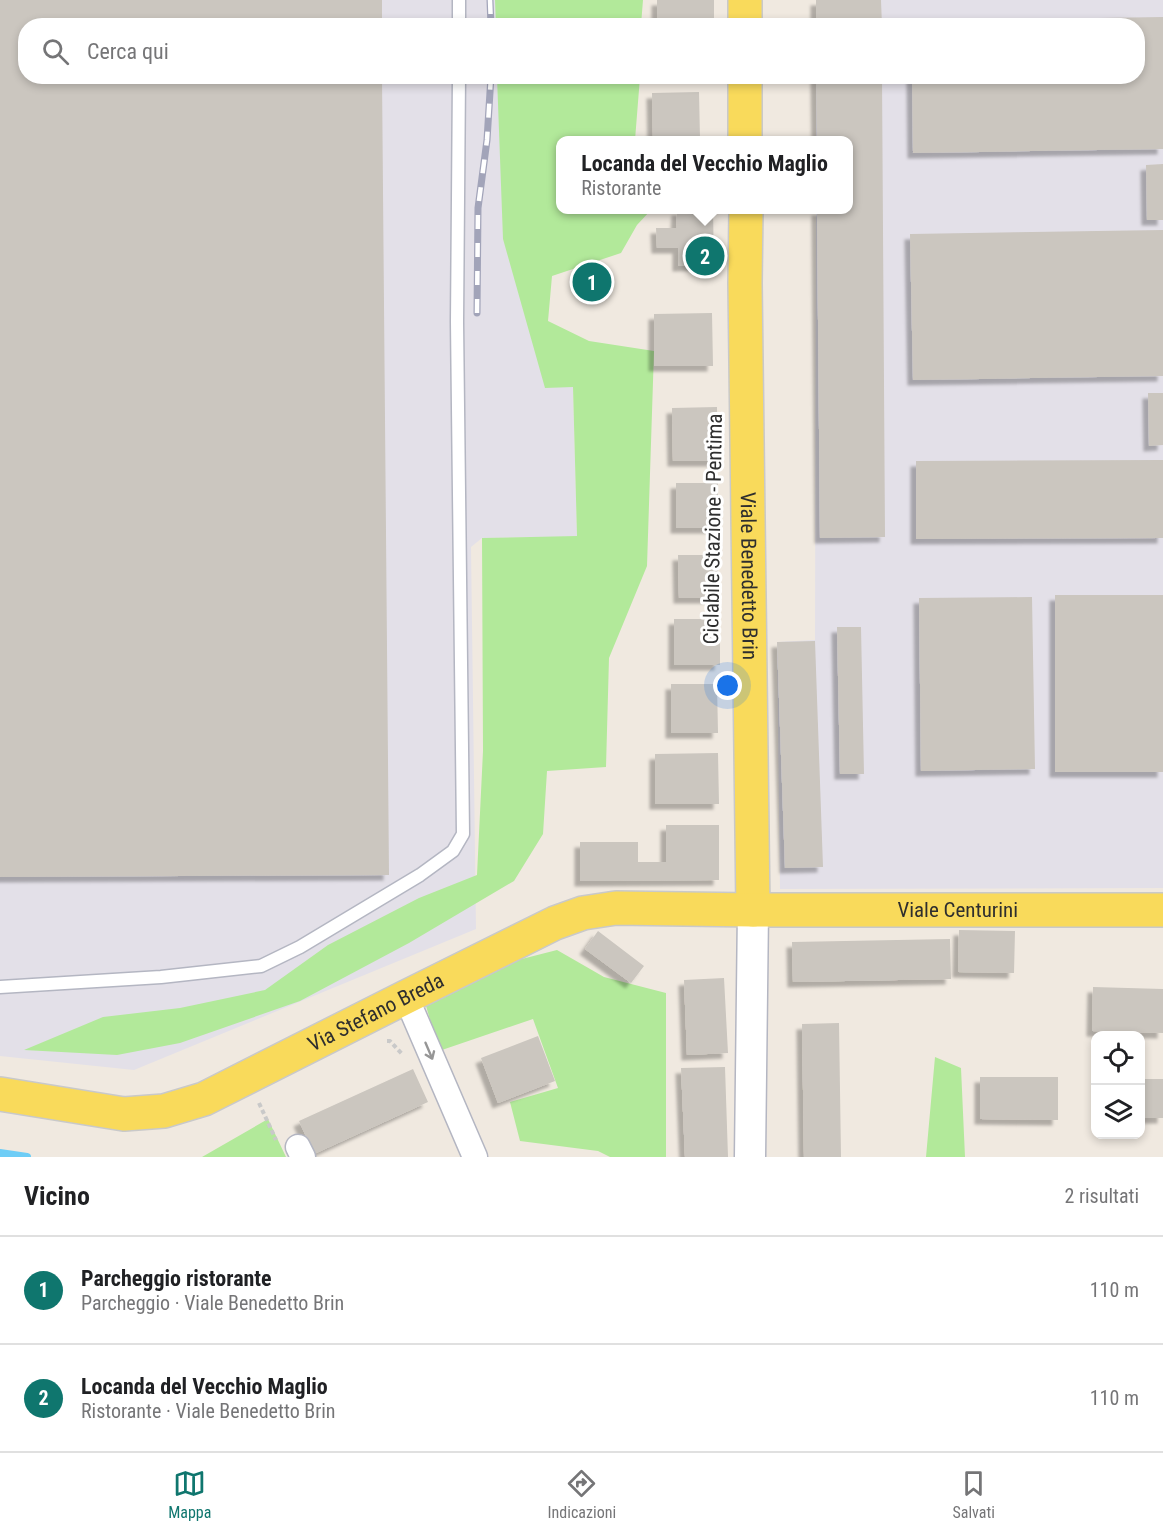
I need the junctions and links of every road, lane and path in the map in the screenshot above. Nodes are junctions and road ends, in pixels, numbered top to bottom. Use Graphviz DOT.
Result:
graph roads {
  1 [pos="459,0"];
  2 [pos="745,0"];
  3 [pos="459,18"];
  4 [pos="745,18"];
  5 [pos="459,84"];
  6 [pos="745,84"];
  7 [pos="746,136"];
  8 [pos="746,214"];
  9 [pos="753,910"];
  10 [pos="1163,910"];
  11 [pos="0,987"];
  12 [pos="406,997"];
  13 [pos="382,1042"];
  14 [pos="430,1052"];
  15 [pos="0,1094"];
  16 [pos="257,1097"];
  17 [pos="293,1150"];
  18 [pos="475,1157"];
  19 [pos="750,1157"];
  1 -- 3 [label="lane"];
  2 -- 4 [label="main road"];
  5 -- 11 [label="lane"];
  6 -- 7 [label="main road"];
  8 -- 9 [label="main road, Viale Benedetto Brin"];
  9 -- 10 [label="main road, Viale Centurini"];
  9 -- 12 [label="main road, Via Stefano Breda"];
  9 -- 19 [label="street, Viale Benedetto Brin"];
  12 -- 14 [label="street, one-way"];
  12 -- 15 [label="main road, Via Stefano Breda"];
  13 -- 14 [label="path"];
  14 -- 18 [label="street"];
  16 -- 17 [label="path"];
}
